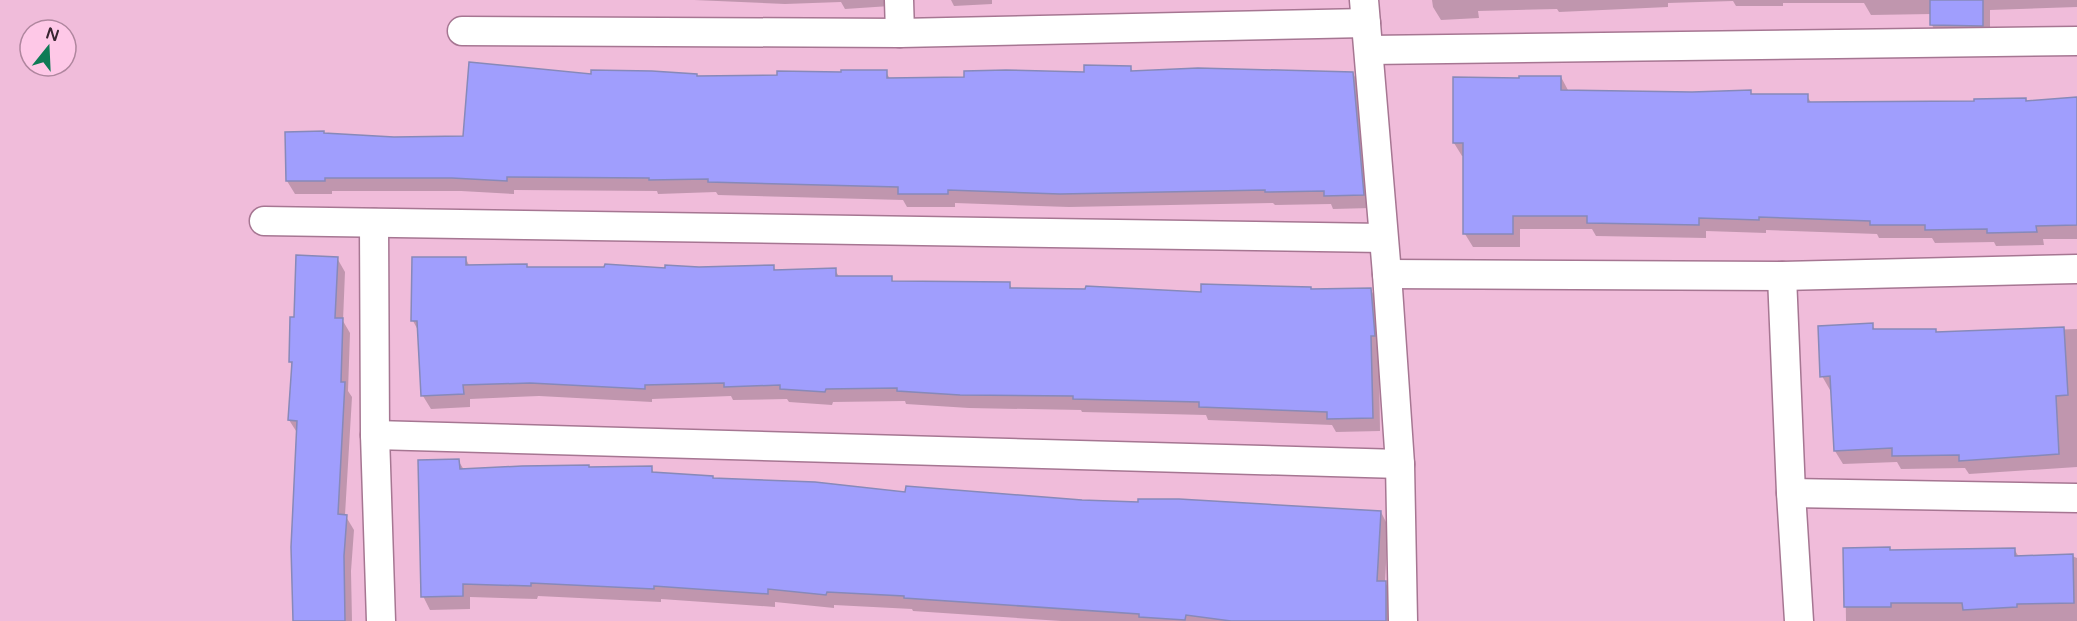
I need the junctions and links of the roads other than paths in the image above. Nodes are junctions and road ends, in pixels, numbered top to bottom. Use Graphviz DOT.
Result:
graph roads {
  1 [pos="899,0"];
  2 [pos="1367,24"];
  3 [pos="462,31"];
  4 [pos="900,33"];
  5 [pos="2077,41"];
  6 [pos="264,221"];
  7 [pos="374,223"];
  8 [pos="1383,238"];
  9 [pos="2077,269"];
  10 [pos="1387,274"];
  11 [pos="1782,276"];
  12 [pos="375,435"];
  13 [pos="1400,464"];
  14 [pos="1791,493"];
  15 [pos="2077,498"];
  16 [pos="381,621"];
  17 [pos="1403,621"];
  18 [pos="1799,621"];
  1 -- 4 [label="street"];
  2 -- 4 [label="street"];
  2 -- 5 [label="street"];
  2 -- 8 [label="street"];
  3 -- 4 [label="street"];
  6 -- 7 [label="street"];
  7 -- 8 [label="street"];
  7 -- 12 [label="street"];
  8 -- 10 [label="street"];
  9 -- 11 [label="street"];
  10 -- 11 [label="street"];
  10 -- 13 [label="street"];
  11 -- 14 [label="street"];
  12 -- 13 [label="street"];
  12 -- 16 [label="street"];
  13 -- 17 [label="street"];
  14 -- 15 [label="street"];
  14 -- 18 [label="street"];
}
